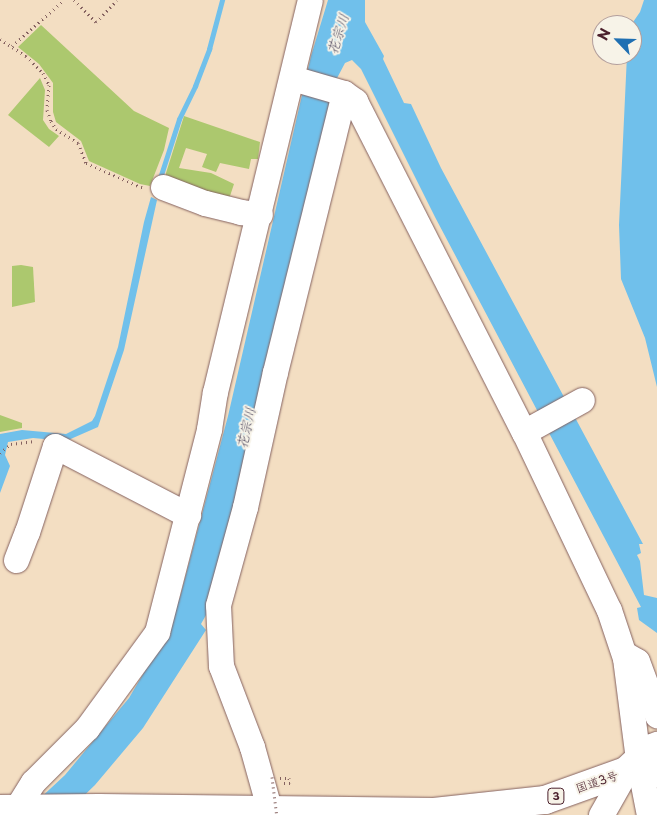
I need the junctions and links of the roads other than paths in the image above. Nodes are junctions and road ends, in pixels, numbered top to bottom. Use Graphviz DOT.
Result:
graph roads {
  1 [pos="310,0"];
  2 [pos="292,78"];
  3 [pos="344,93"];
  4 [pos="163,187"];
  5 [pos="260,214"];
  6 [pos="582,400"];
  7 [pos="524,432"];
  8 [pos="188,515"];
  9 [pos="16,548"];
  10 [pos="624,654"];
  11 [pos="657,715"];
  12 [pos="645,762"];
  13 [pos="12,809"];
  14 [pos="494,811"];
  15 [pos="138,812"];
  16 [pos="273,813"];
  17 [pos="601,815"];
  18 [pos="649,815"];
  1 -- 2 [label="street"];
  2 -- 3 [label="street"];
  2 -- 5 [label="street"];
  3 -- 7 [label="street"];
  3 -- 16 [label="street"];
  4 -- 5 [label="street"];
  5 -- 8 [label="street"];
  6 -- 7 [label="street"];
  7 -- 10 [label="street"];
  8 -- 9 [label="street"];
  8 -- 13 [label="street"];
  10 -- 11 [label="street"];
  10 -- 12 [label="street"];
  12 -- 14 [label="highway, 国道3号 / 3"];
  12 -- 17 [label="street"];
  12 -- 18 [label="street"];
  13 -- 15 [label="highway, 国道3号 / 3"];
  14 -- 16 [label="highway, 国道3号 / 3"];
  15 -- 16 [label="highway, 国道3号 / 3"];
}
